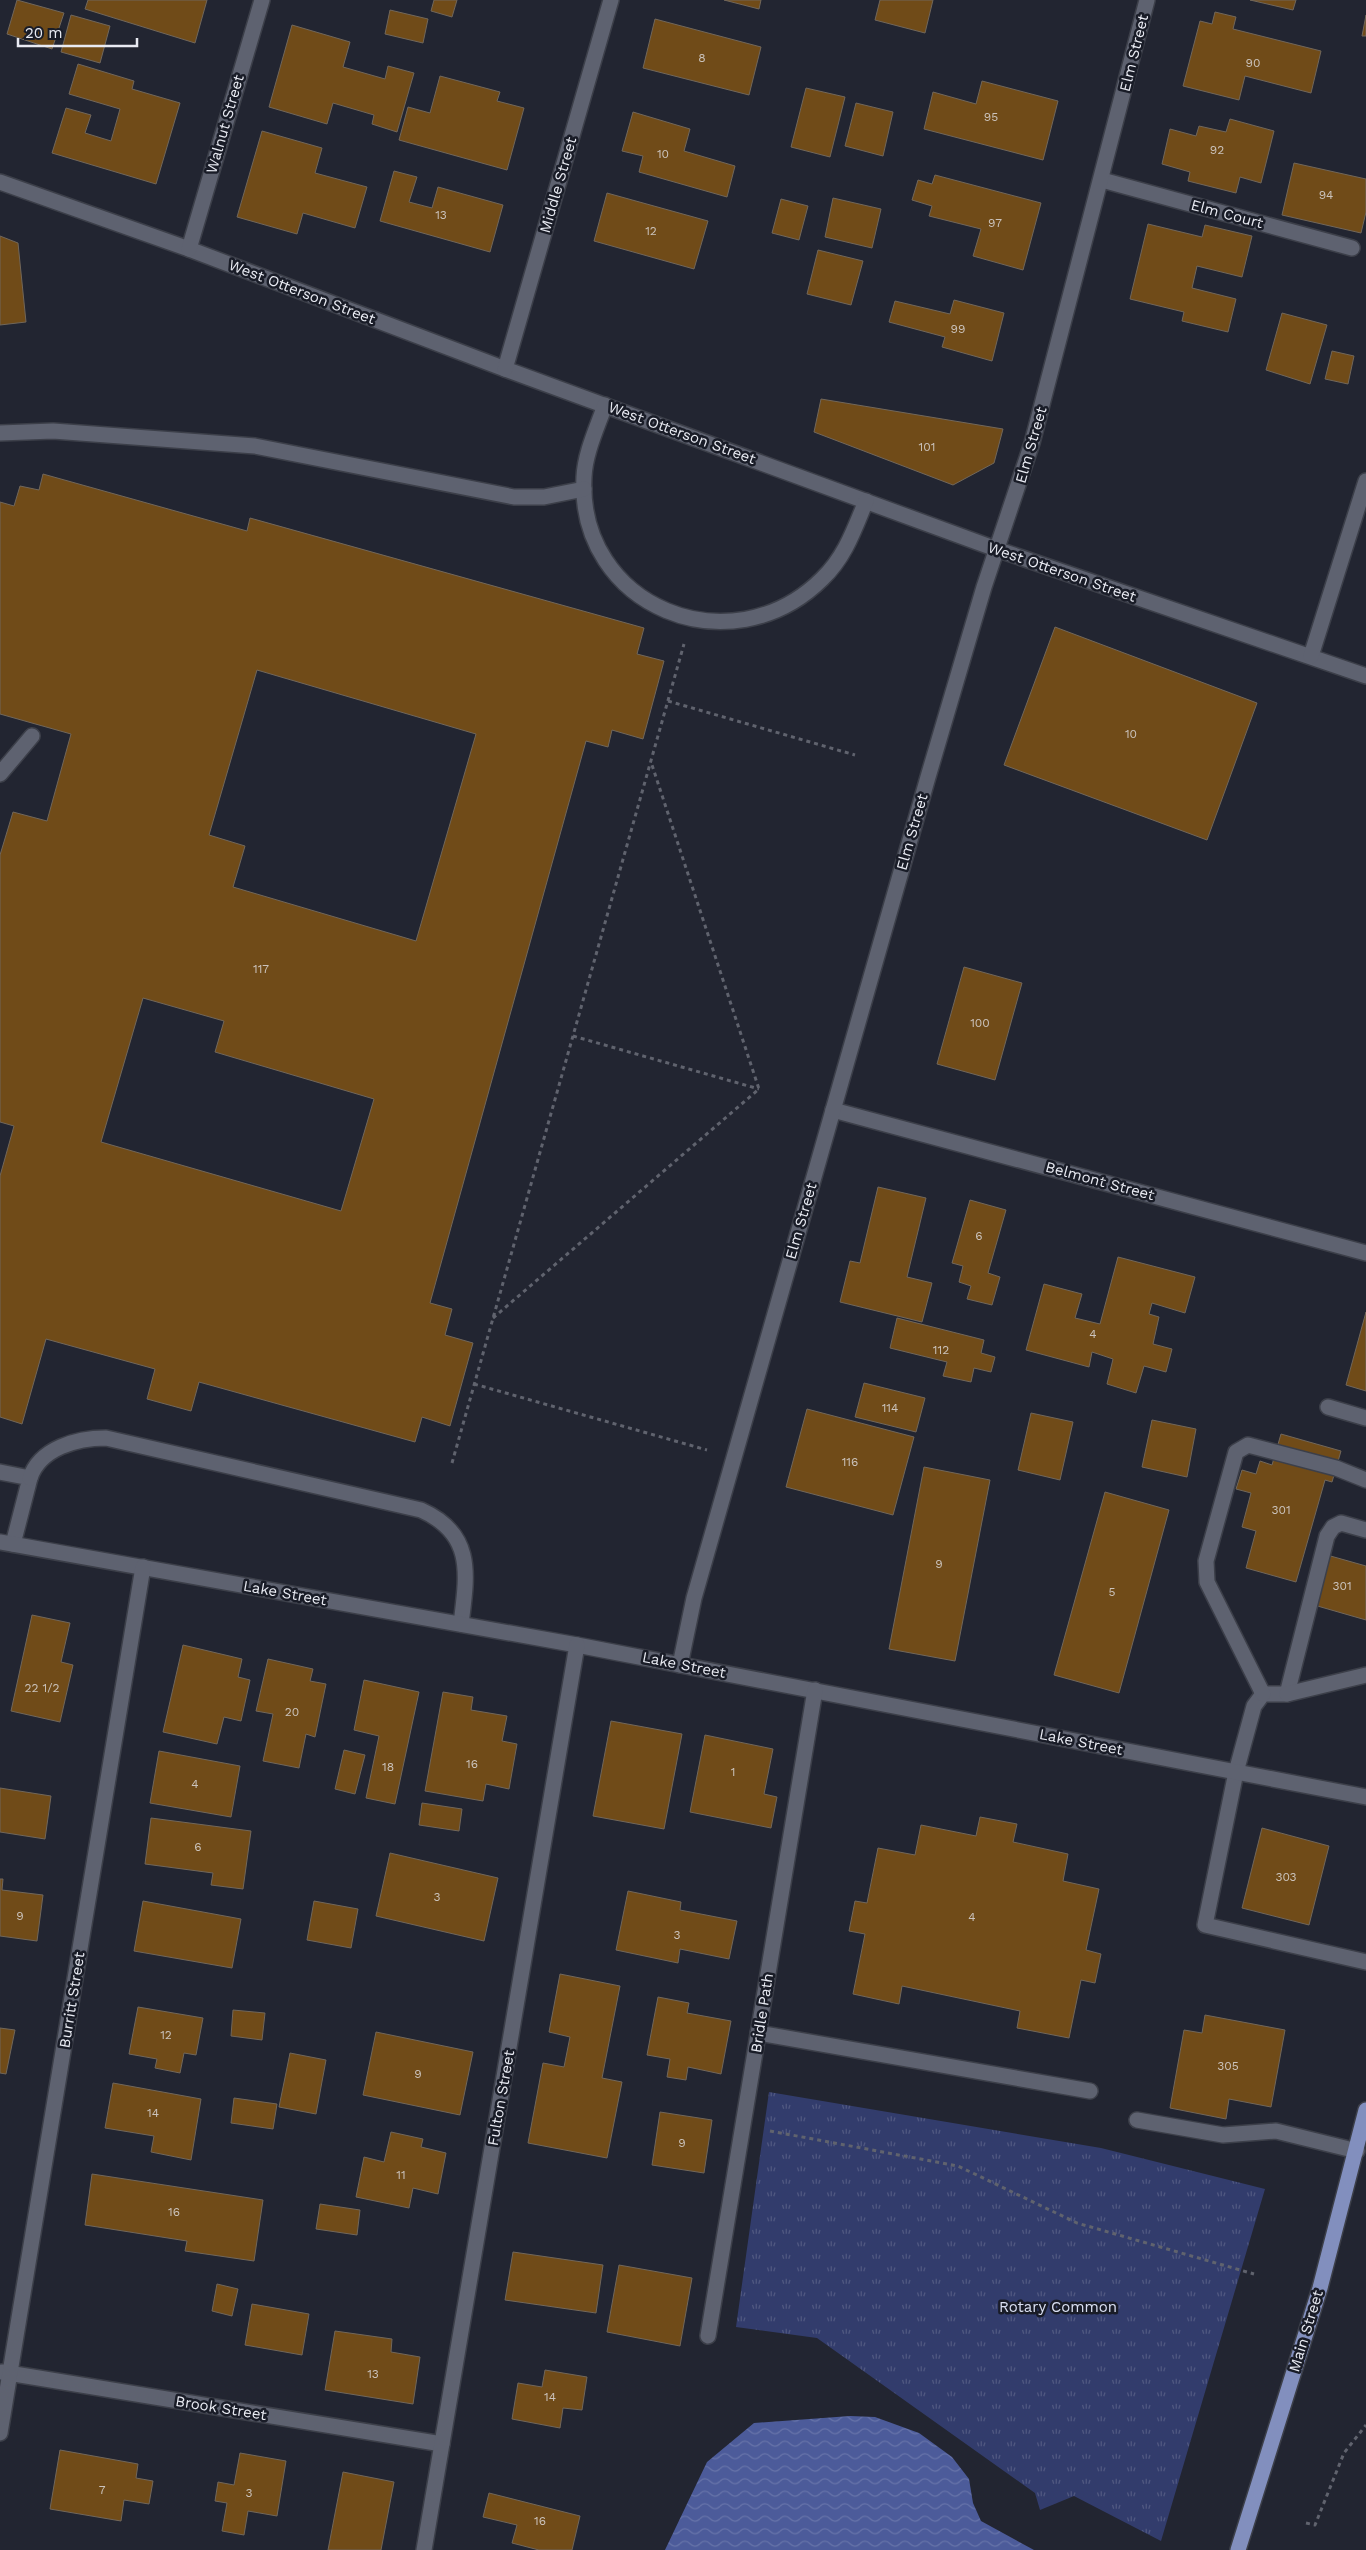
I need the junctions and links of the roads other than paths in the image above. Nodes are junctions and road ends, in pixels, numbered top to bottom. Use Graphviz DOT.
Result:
graph roads {
  1 [pos="262,0"];
  2 [pos="611,0"];
  3 [pos="1147,0"];
  4 [pos="1102,180"];
  5 [pos="0,182"];
  6 [pos="1352,248"];
  7 [pos="189,249"];
  8 [pos="505,369"];
  9 [pos="605,405"];
  10 [pos="0,433"];
  11 [pos="1366,481"];
  12 [pos="584,489"];
  13 [pos="866,501"];
  14 [pos="996,549"];
  15 [pos="1311,656"];
  16 [pos="1366,676"];
  17 [pos="32,736"];
  18 [pos="0,774"];
  19 [pos="833,1110"];
  20 [pos="1366,1253"];
  21 [pos="1328,1407"];
  22 [pos="1366,1418"];
  23 [pos="0,1472"];
  24 [pos="30,1478"];
  25 [pos="1366,1480"];
  26 [pos="1366,1530"];
  27 [pos="6,1543"];
  28 [pos="143,1567"];
  29 [pos="461,1624"];
  30 [pos="577,1645"];
  31 [pos="680,1665"];
  32 [pos="1366,1675"];
  33 [pos="815,1690"];
  34 [pos="1263,1694"];
  35 [pos="1287,1694"];
  36 [pos="1236,1772"];
  37 [pos="1366,1797"];
  38 [pos="1366,1962"];
  39 [pos="758,2033"];
  40 [pos="1090,2091"];
  41 [pos="1366,2110"];
  42 [pos="1137,2120"];
  43 [pos="1357,2151"];
  44 [pos="708,2336"];
  45 [pos="5,2373"];
  46 [pos="0,2433"];
  47 [pos="442,2444"];
  48 [pos="424,2550"];
  49 [pos="1238,2550"];
  1 -- 7 [label="street, Walnut Street"];
  2 -- 8 [label="street, Middle Street"];
  3 -- 4 [label="street, Elm Street"];
  4 -- 6 [label="street, Elm Court"];
  4 -- 14 [label="street, Elm Street"];
  5 -- 7 [label="street, West Otterson Street"];
  7 -- 8 [label="street, West Otterson Street"];
  8 -- 9 [label="street, West Otterson Street"];
  9 -- 12 [label="street"];
  9 -- 13 [label="street, West Otterson Street"];
  10 -- 12 [label="street"];
  11 -- 15 [label="street"];
  12 -- 13 [label="street"];
  13 -- 14 [label="street, West Otterson Street"];
  14 -- 15 [label="street, West Otterson Street"];
  14 -- 19 [label="street, Elm Street"];
  15 -- 16 [label="street, West Otterson Street"];
  17 -- 18 [label="street"];
  19 -- 20 [label="street, Belmont Street"];
  19 -- 31 [label="street, Elm Street"];
  21 -- 22 [label="street"];
  23 -- 24 [label="street"];
  24 -- 27 [label="street"];
  24 -- 29 [label="street"];
  25 -- 34 [label="street"];
  26 -- 35 [label="street"];
  27 -- 28 [label="street, Lake Street"];
  28 -- 29 [label="street, Lake Street"];
  28 -- 45 [label="street, Burritt Street"];
  29 -- 30 [label="street, Lake Street"];
  30 -- 31 [label="street, Lake Street"];
  30 -- 47 [label="street, Fulton Street"];
  31 -- 33 [label="street, Lake Street"];
  32 -- 35 [label="street"];
  33 -- 36 [label="street, Lake Street"];
  33 -- 39 [label="street, Bridle Path"];
  34 -- 35 [label="street"];
  34 -- 36 [label="street"];
  36 -- 37 [label="street, Lake Street"];
  36 -- 38 [label="street"];
  39 -- 40 [label="street"];
  39 -- 44 [label="street, Bridle Path"];
  41 -- 43 [label="main road, Main Street"];
  42 -- 43 [label="street"];
  43 -- 49 [label="main road, Main Street"];
  45 -- 46 [label="street, Burritt Street"];
  45 -- 47 [label="street, Brook Street"];
  47 -- 48 [label="street, Fulton Street"];
}
